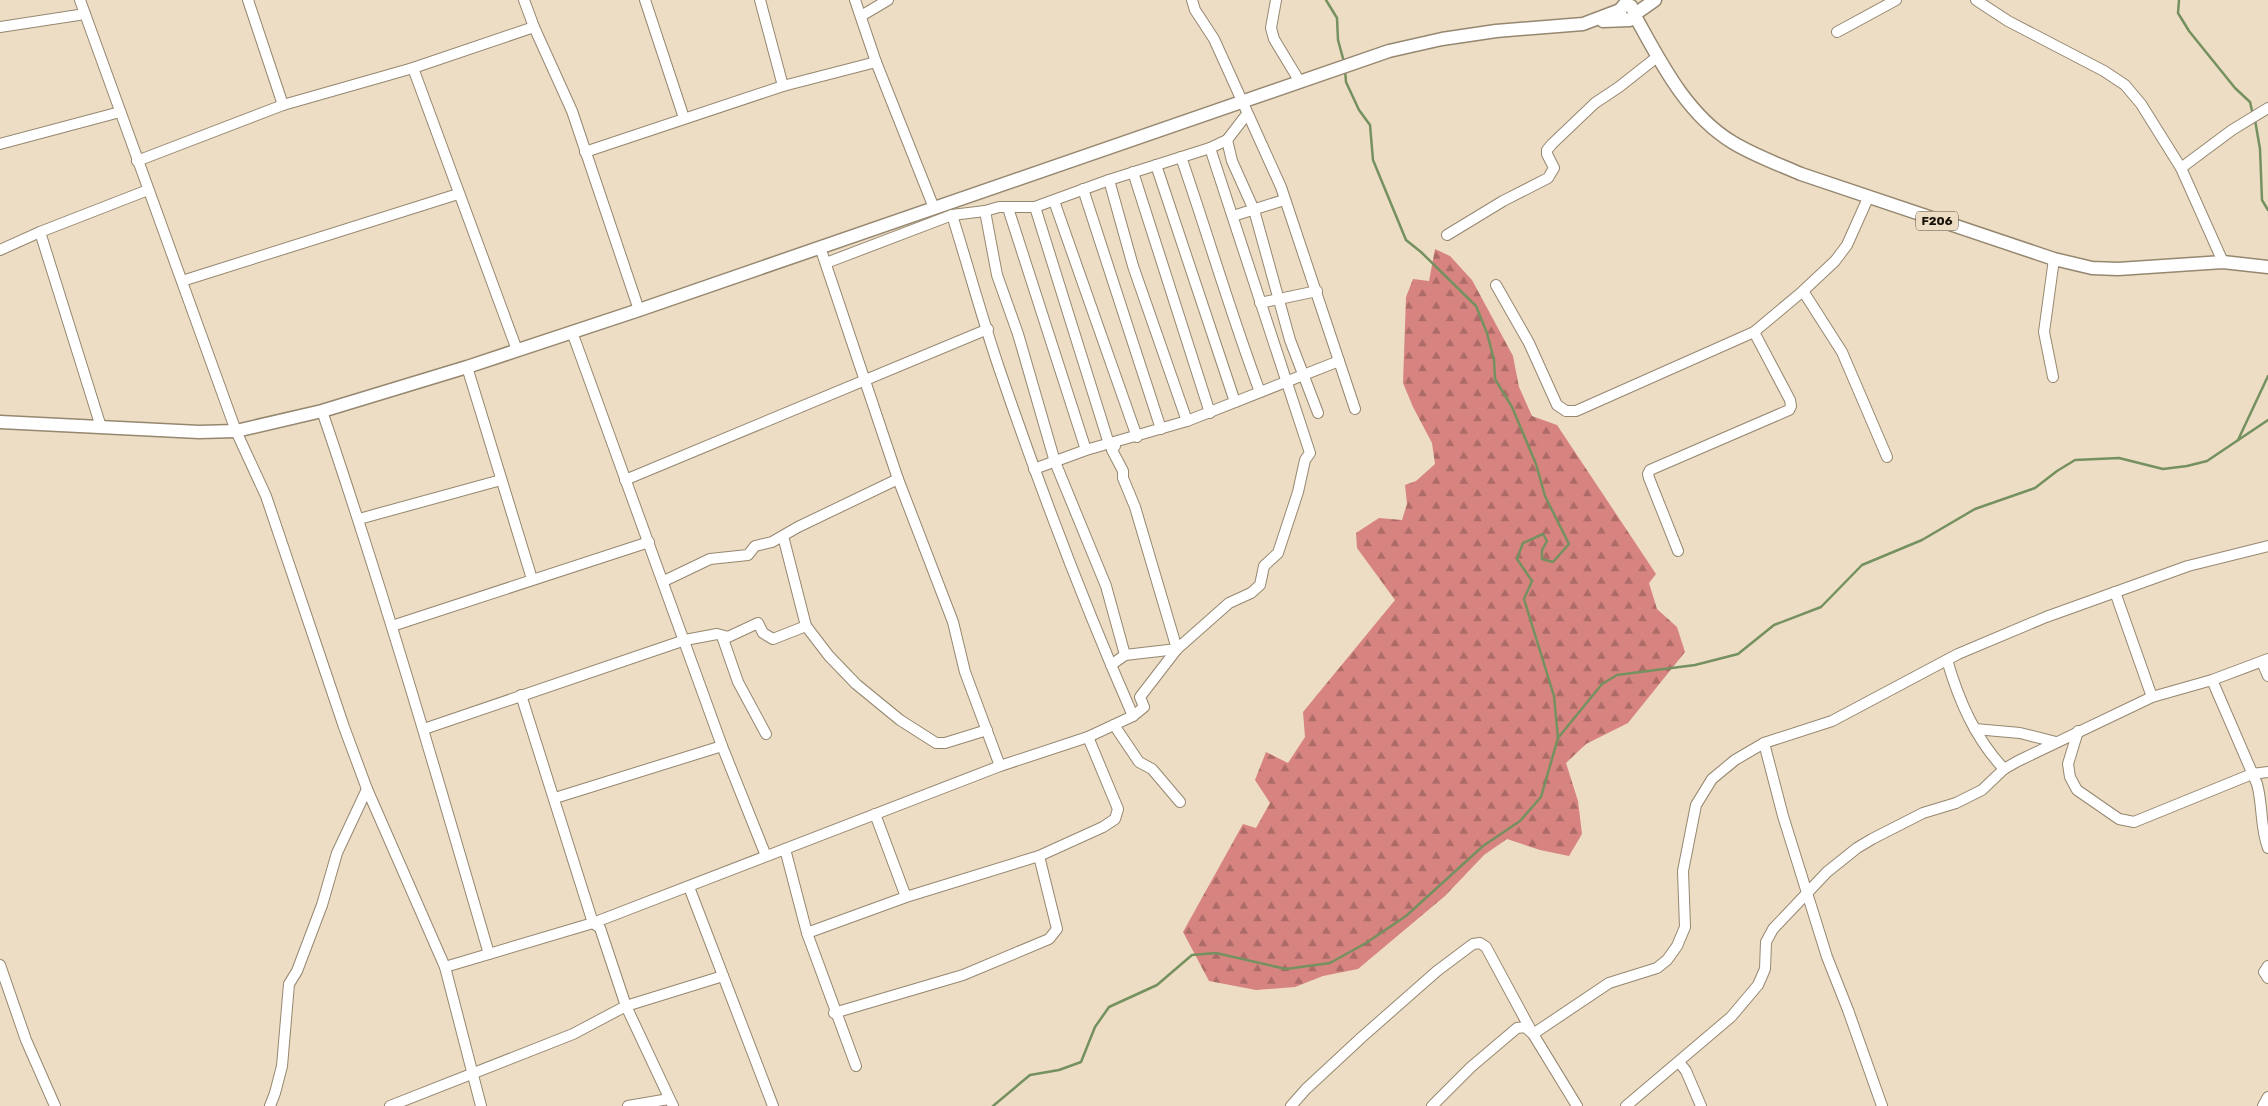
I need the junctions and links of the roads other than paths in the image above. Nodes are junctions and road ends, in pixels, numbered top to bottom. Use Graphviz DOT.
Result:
graph roads {
  1 [pos="80,0"];
  2 [pos="248,0"];
  3 [pos="524,0"];
  4 [pos="645,0"];
  5 [pos="760,0"];
  6 [pos="855,0"];
  7 [pos="888,0"];
  8 [pos="1276,0"];
  9 [pos="1647,0"];
  10 [pos="1655,0"];
  11 [pos="1896,0"];
  12 [pos="1983,1"];
  13 [pos="1194,3"];
  14 [pos="1626,10"];
  15 [pos="85,14"];
  16 [pos="861,16"];
  17 [pos="0,27"];
  18 [pos="534,27"];
  19 [pos="1837,32"];
  20 [pos="1656,55"];
  21 [pos="876,62"];
  22 [pos="413,68"];
  23 [pos="1300,82"];
  24 [pos="783,86"];
  25 [pos="1241,102"];
  26 [pos="283,106"];
  27 [pos="2268,108"];
  28 [pos="120,112"];
  29 [pos="1247,114"];
  30 [pos="684,118"];
  31 [pos="1227,140"];
  32 [pos="0,144"];
  33 [pos="1210,148"];
  34 [pos="585,152"];
  35 [pos="1181,157"];
  36 [pos="137,160"];
  37 [pos="1156,165"];
  38 [pos="2181,168"];
  39 [pos="1133,172"];
  40 [pos="1109,180"];
  41 [pos="1083,189"];
  42 [pos="148,190"];
  43 [pos="458,194"];
  44 [pos="1868,198"];
  45 [pos="1284,200"];
  46 [pos="1054,201"];
  47 [pos="1035,207"];
  48 [pos="934,208"];
  49 [pos="1008,208"];
  50 [pos="1254,210"];
  51 [pos="985,211"];
  52 [pos="952,216"];
  53 [pos="1233,216"];
  54 [pos="40,232"];
  55 [pos="1447,235"];
  56 [pos="820,247"];
  57 [pos="0,250"];
  58 [pos="2054,259"];
  59 [pos="826,262"];
  60 [pos="2223,262"];
  61 [pos="2268,267"];
  62 [pos="182,282"];
  63 [pos="1496,285"];
  64 [pos="1317,291"];
  65 [pos="1803,291"];
  66 [pos="1278,298"];
  67 [pos="1260,303"];
  68 [pos="639,310"];
  69 [pos="988,329"];
  70 [pos="572,332"];
  71 [pos="1754,332"];
  72 [pos="517,350"];
  73 [pos="1340,361"];
  74 [pos="467,366"];
  75 [pos="1305,375"];
  76 [pos="2053,377"];
  77 [pos="864,382"];
  78 [pos="1287,382"];
  79 [pos="1260,392"];
  80 [pos="1234,402"];
  81 [pos="1355,409"];
  82 [pos="322,411"];
  83 [pos="1210,413"];
  84 [pos="1318,413"];
  85 [pos="1187,421"];
  86 [pos="0,422"];
  87 [pos="101,427"];
  88 [pos="1161,429"];
  89 [pos="236,431"];
  90 [pos="1137,437"];
  91 [pos="1109,444"];
  92 [pos="1086,450"];
  93 [pos="1887,456"];
  94 [pos="1055,462"];
  95 [pos="1034,468"];
  96 [pos="898,479"];
  97 [pos="501,480"];
  98 [pos="625,480"];
  99 [pos="359,519"];
  100 [pos="783,536"];
  101 [pos="649,542"];
  102 [pos="2268,546"];
  103 [pos="1678,551"];
  104 [pos="532,579"];
  105 [pos="664,581"];
  106 [pos="2115,592"];
  107 [pos="392,626"];
  108 [pos="806,626"];
  109 [pos="722,636"];
  110 [pos="685,640"];
  111 [pos="1176,649"];
  112 [pos="1125,656"];
  113 [pos="1946,660"];
  114 [pos="2265,660"];
  115 [pos="1111,665"];
  116 [pos="2268,676"];
  117 [pos="2212,680"];
  118 [pos="521,695"];
  119 [pos="2152,697"];
  120 [pos="1133,716"];
  121 [pos="1114,725"];
  122 [pos="424,729"];
  123 [pos="1975,729"];
  124 [pos="987,730"];
  125 [pos="2078,731"];
  126 [pos="766,734"];
  127 [pos="1088,737"];
  128 [pos="2056,742"];
  129 [pos="1764,743"];
  130 [pos="722,746"];
  131 [pos="1000,766"];
  132 [pos="2004,769"];
  133 [pos="2268,772"];
  134 [pos="2252,774"];
  135 [pos="368,789"];
  136 [pos="555,798"];
  137 [pos="1180,802"];
  138 [pos="875,814"];
  139 [pos="2268,848"];
  140 [pos="785,849"];
  141 [pos="766,856"];
  142 [pos="1039,856"];
  143 [pos="689,887"];
  144 [pos="1808,893"];
  145 [pos="906,897"];
  146 [pos="593,922"];
  147 [pos="807,933"];
  148 [pos="489,954"];
  149 [pos="0,965"];
  150 [pos="2268,966"];
  151 [pos="445,967"];
  152 [pos="722,976"];
  153 [pos="2268,978"];
  154 [pos="5,995"];
  155 [pos="626,1006"];
  156 [pos="834,1013"];
  157 [pos="1533,1034"];
  158 [pos="1678,1062"];
  159 [pos="856,1066"];
  160 [pos="471,1073"];
  161 [pos="2268,1097"];
  162 [pos="671,1102"];
  163 [pos="1878,1103"];
  164 [pos="55,1106"];
  165 [pos="270,1106"];
  166 [pos="390,1106"];
  167 [pos="481,1106"];
  168 [pos="628,1106"];
  169 [pos="773,1106"];
  170 [pos="1290,1106"];
  171 [pos="1432,1106"];
  172 [pos="1577,1106"];
  173 [pos="1626,1106"];
  174 [pos="1701,1106"];
  175 [pos="2263,1106"];
  1 -- 15 [label="street"];
  2 -- 26 [label="street"];
  3 -- 18 [label="street"];
  4 -- 30 [label="street"];
  5 -- 24 [label="street"];
  6 -- 16 [label="street"];
  7 -- 16 [label="street"];
  8 -- 23 [label="street"];
  9 -- 14 [label="main road"];
  10 -- 14 [label="main road"];
  11 -- 19 [label="street"];
  12 -- 38 [label="street"];
  13 -- 25 [label="street"];
  14 -- 20 [label="main road, F206"];
  14 -- 23 [label="main road"];
  15 -- 17 [label="street"];
  15 -- 28 [label="street"];
  16 -- 21 [label="street"];
  18 -- 22 [label="street"];
  18 -- 34 [label="street"];
  20 -- 44 [label="main road, F206"];
  20 -- 55 [label="street"];
  21 -- 24 [label="street"];
  21 -- 48 [label="street"];
  22 -- 26 [label="street"];
  22 -- 43 [label="street"];
  23 -- 25 [label="main road"];
  24 -- 30 [label="street"];
  25 -- 29 [label="street"];
  25 -- 48 [label="main road"];
  26 -- 36 [label="street"];
  27 -- 38 [label="street"];
  28 -- 32 [label="street"];
  28 -- 36 [label="street"];
  29 -- 31 [label="street"];
  29 -- 45 [label="street"];
  30 -- 34 [label="street"];
  31 -- 33 [label="street"];
  31 -- 50 [label="street"];
  33 -- 35 [label="street"];
  33 -- 53 [label="street"];
  34 -- 68 [label="street"];
  35 -- 37 [label="street"];
  35 -- 79 [label="street"];
  36 -- 42 [label="street"];
  37 -- 39 [label="street"];
  37 -- 80 [label="street"];
  38 -- 60 [label="street"];
  39 -- 40 [label="street"];
  39 -- 83 [label="street"];
  40 -- 41 [label="street"];
  40 -- 85 [label="street"];
  41 -- 46 [label="street"];
  41 -- 88 [label="street"];
  42 -- 54 [label="street"];
  42 -- 62 [label="street"];
  43 -- 62 [label="street"];
  43 -- 72 [label="street"];
  44 -- 58 [label="main road, F206"];
  44 -- 65 [label="street"];
  45 -- 50 [label="street"];
  45 -- 64 [label="street"];
  46 -- 47 [label="street"];
  46 -- 90 [label="street"];
  47 -- 49 [label="street"];
  47 -- 91 [label="street"];
  48 -- 56 [label="main road"];
  49 -- 51 [label="street"];
  49 -- 92 [label="street"];
  50 -- 53 [label="street"];
  50 -- 66 [label="street"];
  51 -- 52 [label="street"];
  51 -- 94 [label="street"];
  52 -- 59 [label="street"];
  52 -- 69 [label="street"];
  53 -- 67 [label="street"];
  54 -- 57 [label="street"];
  54 -- 87 [label="street"];
  56 -- 59 [label="street"];
  56 -- 68 [label="main road"];
  58 -- 60 [label="main road, F206"];
  58 -- 76 [label="street"];
  59 -- 77 [label="street"];
  60 -- 61 [label="main road, F206"];
  62 -- 89 [label="street"];
  63 -- 71 [label="street"];
  64 -- 66 [label="street"];
  64 -- 73 [label="street"];
  65 -- 71 [label="street"];
  65 -- 93 [label="street"];
  66 -- 67 [label="street"];
  66 -- 75 [label="street"];
  67 -- 78 [label="street"];
  68 -- 70 [label="main road"];
  69 -- 77 [label="street"];
  69 -- 95 [label="street"];
  70 -- 72 [label="main road"];
  70 -- 98 [label="street"];
  71 -- 103 [label="street"];
  72 -- 74 [label="main road"];
  73 -- 75 [label="street"];
  73 -- 81 [label="street"];
  74 -- 82 [label="main road"];
  74 -- 97 [label="street"];
  75 -- 78 [label="street"];
  75 -- 84 [label="street"];
  77 -- 96 [label="street"];
  77 -- 98 [label="street"];
  78 -- 79 [label="street"];
  78 -- 111 [label="street"];
  79 -- 80 [label="street"];
  80 -- 83 [label="street"];
  82 -- 89 [label="main road"];
  82 -- 99 [label="street"];
  83 -- 85 [label="street"];
  85 -- 88 [label="street"];
  86 -- 87 [label="main road"];
  87 -- 89 [label="main road"];
  88 -- 90 [label="street"];
  89 -- 135 [label="street"];
  90 -- 91 [label="street"];
  91 -- 92 [label="street"];
  91 -- 111 [label="street"];
  92 -- 94 [label="street"];
  94 -- 95 [label="street"];
  94 -- 112 [label="street"];
  95 -- 115 [label="street"];
  96 -- 100 [label="street"];
  96 -- 124 [label="street"];
  97 -- 99 [label="street"];
  97 -- 104 [label="street"];
  98 -- 101 [label="street"];
  99 -- 107 [label="street"];
  100 -- 105 [label="street"];
  100 -- 108 [label="street"];
  101 -- 104 [label="street"];
  101 -- 105 [label="street"];
  102 -- 106 [label="street"];
  104 -- 107 [label="street"];
  105 -- 110 [label="street"];
  106 -- 113 [label="street"];
  106 -- 119 [label="street"];
  107 -- 122 [label="street"];
  108 -- 109 [label="street"];
  108 -- 124 [label="street"];
  109 -- 110 [label="street"];
  109 -- 126 [label="street"];
  110 -- 118 [label="street"];
  110 -- 130 [label="street"];
  111 -- 112 [label="street"];
  111 -- 120 [label="street"];
  112 -- 115 [label="street"];
  113 -- 123 [label="street"];
  113 -- 129 [label="street"];
  114 -- 116 [label="street"];
  114 -- 117 [label="street"];
  115 -- 120 [label="street"];
  117 -- 119 [label="street"];
  117 -- 134 [label="street"];
  118 -- 122 [label="street"];
  118 -- 136 [label="street"];
  119 -- 125 [label="street"];
  120 -- 121 [label="street"];
  121 -- 127 [label="street"];
  121 -- 137 [label="street"];
  122 -- 148 [label="street"];
  123 -- 128 [label="street"];
  123 -- 132 [label="street"];
  124 -- 131 [label="street"];
  125 -- 128 [label="street"];
  125 -- 134 [label="street"];
  127 -- 131 [label="street"];
  127 -- 142 [label="street"];
  128 -- 132 [label="street"];
  129 -- 144 [label="street"];
  129 -- 157 [label="street"];
  130 -- 136 [label="street"];
  130 -- 141 [label="street"];
  131 -- 138 [label="street"];
  132 -- 144 [label="street"];
  133 -- 134 [label="street"];
  134 -- 139 [label="street"];
  135 -- 151 [label="street"];
  135 -- 165 [label="street"];
  136 -- 146 [label="street"];
  138 -- 140 [label="street"];
  138 -- 145 [label="street"];
  140 -- 141 [label="street"];
  140 -- 147 [label="street"];
  141 -- 143 [label="street"];
  142 -- 145 [label="street"];
  142 -- 156 [label="street"];
  143 -- 146 [label="street"];
  143 -- 152 [label="street"];
  144 -- 158 [label="street"];
  144 -- 163 [label="street"];
  145 -- 147 [label="street"];
  146 -- 148 [label="street"];
  146 -- 155 [label="street"];
  147 -- 156 [label="street"];
  148 -- 151 [label="street"];
  149 -- 154 [label="street"];
  150 -- 153 [label="street"];
  151 -- 160 [label="street"];
  152 -- 155 [label="street"];
  152 -- 169 [label="street"];
  154 -- 164 [label="street"];
  155 -- 160 [label="street"];
  155 -- 162 [label="street"];
  156 -- 159 [label="street"];
  157 -- 170 [label="street"];
  157 -- 171 [label="street"];
  157 -- 172 [label="street"];
  158 -- 173 [label="street"];
  158 -- 174 [label="street"];
  160 -- 166 [label="street"];
  160 -- 167 [label="street"];
  161 -- 175 [label="street"];
  162 -- 168 [label="street"];
}
